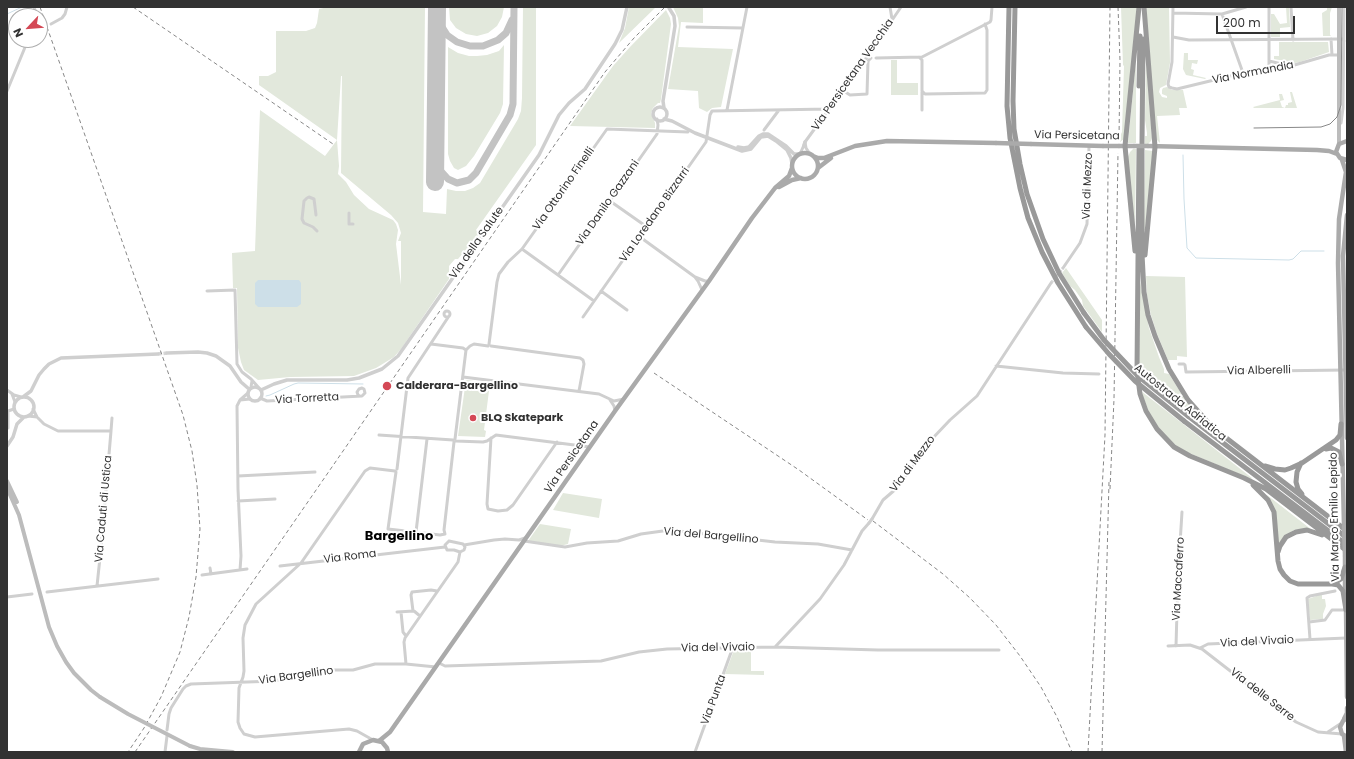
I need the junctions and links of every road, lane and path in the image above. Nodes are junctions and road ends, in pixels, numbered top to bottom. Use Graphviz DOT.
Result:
graph roads {
  1 [pos="67,7"];
  2 [pos="627,7"];
  3 [pos="747,7"];
  4 [pos="890,7"];
  5 [pos="900,7"];
  6 [pos="992,7"];
  7 [pos="1009,7"];
  8 [pos="1015,7"];
  9 [pos="1139,7"];
  10 [pos="1144,7"];
  11 [pos="1173,7"];
  12 [pos="1246,7"];
  13 [pos="1269,7"];
  14 [pos="1291,7"];
  15 [pos="1339,7"];
  16 [pos="1344,7"];
  17 [pos="669,8"];
  18 [pos="1173,14"];
  19 [pos="1222,14"];
  20 [pos="892,19"];
  21 [pos="51,24"];
  22 [pos="985,24"];
  23 [pos="687,27"];
  24 [pos="743,28"];
  25 [pos="1173,37"];
  26 [pos="1331,39"];
  27 [pos="1339,39"];
  28 [pos="1189,40"];
  29 [pos="1231,40"];
  30 [pos="1269,40"];
  31 [pos="1293,40"];
  32 [pos="1344,41"];
  33 [pos="1173,42"];
  34 [pos="25,48"];
  35 [pos="870,52"];
  36 [pos="1332,55"];
  37 [pos="1339,55"];
  38 [pos="867,57"];
  39 [pos="919,57"];
  40 [pos="871,58"];
  41 [pos="876,58"];
  42 [pos="1269,60"];
  43 [pos="1292,66"];
  44 [pos="1269,69"];
  45 [pos="1243,73"];
  46 [pos="842,90"];
  47 [pos="7,91"];
  48 [pos="923,93"];
  49 [pos="662,101"];
  50 [pos="657,108"];
  51 [pos="664,108"];
  52 [pos="829,109"];
  53 [pos="727,110"];
  54 [pos="779,110"];
  55 [pos="922,110"];
  56 [pos="667,113"];
  57 [pos="657,119"];
  58 [pos="663,120"];
  59 [pos="672,121"];
  60 [pos="658,126"];
  61 [pos="764,130"];
  62 [pos="658,131"];
  63 [pos="688,132"];
  64 [pos="707,137"];
  65 [pos="720,142"];
  66 [pos="1343,143"];
  67 [pos="805,144"];
  68 [pos="1089,146"];
  69 [pos="1125,146"];
  70 [pos="1141,146"];
  71 [pos="1156,147"];
  72 [pos="1317,150"];
  73 [pos="838,153"];
  74 [pos="800,154"];
  75 [pos="1337,154"];
  76 [pos="812,155"];
  77 [pos="1345,160"];
  78 [pos="792,166"];
  79 [pos="818,168"];
  80 [pos="801,178"];
  81 [pos="771,193"];
  82 [pos="610,201"];
  83 [pos="349,213"];
  84 [pos="316,215"];
  85 [pos="1347,215"];
  86 [pos="353,224"];
  87 [pos="647,227"];
  88 [pos="317,230"];
  89 [pos="640,237"];
  90 [pos="522,249"];
  91 [pos="1341,266"];
  92 [pos="1063,268"];
  93 [pos="558,275"];
  94 [pos="695,277"];
  95 [pos="709,281"];
  96 [pos="1051,282"];
  97 [pos="702,290"];
  98 [pos="207,291"];
  99 [pos="601,291"];
  100 [pos="1144,292"];
  101 [pos="594,301"];
  102 [pos="1138,302"];
  103 [pos="627,310"];
  104 [pos="448,316"];
  105 [pos="583,317"];
  106 [pos="1345,337"];
  107 [pos="431,344"];
  108 [pos="489,345"];
  109 [pos="466,350"];
  110 [pos="166,353"];
  111 [pos="158,354"];
  112 [pos="1179,364"];
  113 [pos="996,366"];
  114 [pos="1343,370"];
  115 [pos="1099,374"];
  116 [pos="463,377"];
  117 [pos="251,379"];
  118 [pos="260,389"];
  119 [pos="7,390"];
  120 [pos="249,390"];
  121 [pos="31,391"];
  122 [pos="580,391"];
  123 [pos="357,393"];
  124 [pos="12,394"];
  125 [pos="360,396"];
  126 [pos="22,397"];
  127 [pos="353,397"];
  128 [pos="260,398"];
  129 [pos="250,399"];
  130 [pos="609,399"];
  131 [pos="624,399"];
  132 [pos="240,400"];
  133 [pos="15,402"];
  134 [pos="33,402"];
  135 [pos="33,409"];
  136 [pos="15,411"];
  137 [pos="615,411"];
  138 [pos="27,416"];
  139 [pos="37,417"];
  140 [pos="112,418"];
  141 [pos="1186,418"];
  142 [pos="18,424"];
  143 [pos="1341,424"];
  144 [pos="8,428"];
  145 [pos="111,431"];
  146 [pos="380,435"];
  147 [pos="400,437"];
  148 [pos="491,438"];
  149 [pos="1347,438"];
  150 [pos="427,439"];
  151 [pos="455,440"];
  152 [pos="557,442"];
  153 [pos="7,446"];
  154 [pos="590,447"];
  155 [pos="1240,449"];
  156 [pos="1320,452"];
  157 [pos="1302,462"];
  158 [pos="1342,464"];
  159 [pos="1218,468"];
  160 [pos="396,470"];
  161 [pos="315,472"];
  162 [pos="238,476"];
  163 [pos="7,480"];
  164 [pos="7,488"];
  165 [pos="275,499"];
  166 [pos="238,501"];
  167 [pos="1182,512"];
  168 [pos="19,515"];
  169 [pos="1336,523"];
  170 [pos="1345,528"];
  171 [pos="416,532"];
  172 [pos="445,534"];
  173 [pos="1347,538"];
  174 [pos="525,539"];
  175 [pos="513,540"];
  176 [pos="449,541"];
  177 [pos="464,545"];
  178 [pos="1347,545"];
  179 [pos="1340,546"];
  180 [pos="445,547"];
  181 [pos="518,549"];
  182 [pos="852,550"];
  183 [pos="460,552"];
  184 [pos="1346,554"];
  185 [pos="1277,557"];
  186 [pos="300,563"];
  187 [pos="280,566"];
  188 [pos="1345,567"];
  189 [pos="210,568"];
  190 [pos="247,569"];
  191 [pos="240,570"];
  192 [pos="211,574"];
  193 [pos="202,575"];
  194 [pos="158,579"];
  195 [pos="1332,584"];
  196 [pos="97,586"];
  197 [pos="437,591"];
  198 [pos="1335,591"];
  199 [pos="47,592"];
  200 [pos="32,594"];
  201 [pos="7,597"];
  202 [pos="1346,610"];
  203 [pos="413,611"];
  204 [pos="420,616"];
  205 [pos="1309,622"];
  206 [pos="406,636"];
  207 [pos="1346,638"];
  208 [pos="1310,639"];
  209 [pos="775,646"];
  210 [pos="1168,646"];
  211 [pos="1176,646"];
  212 [pos="734,647"];
  213 [pos="1200,648"];
  214 [pos="999,650"];
  215 [pos="406,664"];
  216 [pos="437,665"];
  217 [pos="240,683"];
  218 [pos="1347,697"];
  219 [pos="1347,708"];
  220 [pos="1346,719"];
  221 [pos="1340,724"];
  222 [pos="167,730"];
  223 [pos="390,732"];
  224 [pos="1328,732"];
  225 [pos="360,733"];
  226 [pos="167,736"];
  227 [pos="1345,736"];
  228 [pos="372,740"];
  229 [pos="379,741"];
  230 [pos="363,744"];
  231 [pos="388,750"];
  232 [pos="1346,751"];
  233 [pos="165,752"];
  234 [pos="233,752"];
  235 [pos="358,752"];
  236 [pos="695,752"];
  1 -- 21 [label="street"];
  2 -- 118 [label="street, Via della Salute"];
  3 -- 24 [label="street"];
  4 -- 20 [label="street"];
  5 -- 20 [label="street, Via Persicetana Vecchia"];
  6 -- 22 [label="street"];
  7 -- 141 [label="highway, Autostrada Adriatica, bridge"];
  8 -- 141 [label="highway, Autostrada Adriatica, bridge"];
  9 -- 69 [label="highway"];
  9 -- 70 [label="highway"];
  10 -- 70 [label="highway"];
  10 -- 71 [label="highway"];
  11 -- 18 [label="street"];
  12 -- 19 [label="street"];
  13 -- 30 [label="street"];
  14 -- 31 [label="street"];
  15 -- 27 [label="main road"];
  16 -- 32 [label="street"];
  17 -- 49 [label="street"];
  18 -- 19 [label="street"];
  18 -- 25 [label="street"];
  19 -- 29 [label="street"];
  20 -- 35 [label="street, Via Persicetana Vecchia"];
  22 -- 39 [label="street"];
  22 -- 48 [label="street"];
  23 -- 24 [label="street"];
  24 -- 53 [label="street"];
  25 -- 28 [label="street"];
  25 -- 33 [label="street"];
  26 -- 27 [label="street"];
  26 -- 31 [label="street"];
  26 -- 36 [label="street"];
  27 -- 32 [label="street"];
  27 -- 37 [label="main road"];
  28 -- 29 [label="street"];
  28 -- 33 [label="street"];
  29 -- 30 [label="street"];
  29 -- 45 [label="street"];
  30 -- 31 [label="street"];
  30 -- 42 [label="street"];
  32 -- 66 [label="street"];
  33 -- 45 [label="street, Via Normandia"];
  34 -- 47 [label="street"];
  35 -- 38 [label="street, Via Persicetana Vecchia"];
  35 -- 41 [label="street"];
  36 -- 37 [label="street, Via Normandia"];
  36 -- 43 [label="street, Via Normandia"];
  37 -- 66 [label="main road"];
  38 -- 40 [label="street"];
  38 -- 46 [label="street, Via Persicetana Vecchia"];
  39 -- 41 [label="street"];
  39 -- 48 [label="street"];
  40 -- 41 [label="street"];
  40 -- 46 [label="street"];
  42 -- 43 [label="street"];
  42 -- 44 [label="street"];
  43 -- 44 [label="street, Via Normandia"];
  44 -- 45 [label="street, Via Normandia"];
  46 -- 52 [label="street, Via Persicetana Vecchia"];
  48 -- 55 [label="street"];
  49 -- 50 [label="street"];
  49 -- 51 [label="street"];
  50 -- 51 [label="street"];
  50 -- 57 [label="street"];
  51 -- 56 [label="street"];
  52 -- 54 [label="street"];
  52 -- 67 [label="street, Via Persicetana Vecchia"];
  53 -- 54 [label="street"];
  53 -- 64 [label="street, Via Loredano Bizzarri"];
  54 -- 61 [label="street"];
  56 -- 58 [label="street"];
  56 -- 59 [label="street"];
  57 -- 58 [label="street"];
  57 -- 60 [label="street"];
  58 -- 59 [label="street"];
  58 -- 60 [label="street"];
  59 -- 64 [label="street"];
  60 -- 62 [label="street"];
  62 -- 63 [label="street"];
  62 -- 82 [label="street, Via Danilo Gazzani"];
  62 -- 90 [label="street, Via Ottorino Finelli"];
  64 -- 65 [label="street"];
  64 -- 87 [label="street, Via Loredano Bizzarri"];
  65 -- 74 [label="street"];
  65 -- 78 [label="street"];
  66 -- 72 [label="main road, Via Persicetana"];
  66 -- 75 [label="main road"];
  67 -- 74 [label="street, Via Persicetana Vecchia"];
  67 -- 76 [label="street, Via Persicetana Vecchia"];
  68 -- 69 [label="main road, Via Persicetana, bridge"];
  68 -- 73 [label="main road, Via Persicetana, bridge"];
  68 -- 92 [label="street, Via di Mezzo"];
  69 -- 70 [label="main road, Via Persicetana"];
  69 -- 102 [label="highway"];
  70 -- 71 [label="main road, Via Persicetana"];
  70 -- 100 [label="highway"];
  70 -- 102 [label="highway"];
  71 -- 72 [label="main road, Via Persicetana"];
  71 -- 100 [label="highway"];
  72 -- 75 [label="main road, Via Persicetana"];
  73 -- 76 [label="main road, Via Persicetana"];
  73 -- 79 [label="main road, Via Persicetana"];
  74 -- 76 [label="main road"];
  74 -- 78 [label="main road"];
  75 -- 77 [label="main road"];
  76 -- 79 [label="main road"];
  77 -- 91 [label="main road, Via Marco Emilio Lepido"];
  78 -- 80 [label="main road"];
  78 -- 81 [label="main road, Via Persicetana"];
  79 -- 80 [label="main road"];
  80 -- 81 [label="main road, Via Persicetana"];
  81 -- 95 [label="main road, Via Persicetana"];
  82 -- 87 [label="street"];
  82 -- 93 [label="street, Via Danilo Gazzani"];
  83 -- 86 [label="street"];
  84 -- 88 [label="street"];
  85 -- 91 [label="main road, Via Marco Emilio Lepido"];
  87 -- 89 [label="street, Via Loredano Bizzarri"];
  89 -- 94 [label="street"];
  89 -- 99 [label="street, Via Loredano Bizzarri"];
  90 -- 93 [label="street"];
  90 -- 108 [label="street, Via Ottorino Finelli"];
  91 -- 106 [label="main road, Via Marco Emilio Lepido"];
  93 -- 101 [label="street"];
  94 -- 95 [label="street"];
  94 -- 97 [label="street"];
  95 -- 97 [label="main road, Via Persicetana"];
  96 -- 113 [label="street, Via di Mezzo"];
  97 -- 131 [label="main road, Via Persicetana"];
  98 -- 117 [label="street"];
  99 -- 101 [label="street, Via Loredano Bizzarri"];
  99 -- 103 [label="street"];
  100 -- 155 [label="highway"];
  101 -- 105 [label="street, Via Loredano Bizzarri"];
  102 -- 159 [label="highway"];
  104 -- 107 [label="street"];
  106 -- 114 [label="main road, Via Marco Emilio Lepido"];
  107 -- 109 [label="street"];
  107 -- 147 [label="street"];
  108 -- 109 [label="street"];
  108 -- 122 [label="street"];
  109 -- 116 [label="street"];
  110 -- 120 [label="street"];
  111 -- 121 [label="street"];
  112 -- 114 [label="street, Via Alberelli"];
  113 -- 115 [label="street"];
  113 -- 182 [label="street, Via di Mezzo, bridge"];
  114 -- 143 [label="main road, Via Marco Emilio Lepido"];
  114 -- 149 [label="main road, Via Marco Emilio Lepido"];
  116 -- 122 [label="street"];
  116 -- 151 [label="street"];
  117 -- 118 [label="street"];
  117 -- 120 [label="street"];
  118 -- 120 [label="street"];
  118 -- 128 [label="street"];
  119 -- 124 [label="street"];
  120 -- 129 [label="street"];
  120 -- 132 [label="street"];
  121 -- 126 [label="street"];
  121 -- 134 [label="street"];
  122 -- 130 [label="street"];
  123 -- 125 [label="street"];
  123 -- 125 [label="street"];
  123 -- 127 [label="street, Via Torretta"];
  124 -- 126 [label="street"];
  124 -- 133 [label="street"];
  125 -- 127 [label="street, Via Torretta"];
  126 -- 133 [label="street"];
  126 -- 134 [label="street"];
  127 -- 128 [label="street, Via Torretta"];
  128 -- 129 [label="street"];
  129 -- 132 [label="street"];
  130 -- 131 [label="street"];
  130 -- 137 [label="street"];
  131 -- 137 [label="main road, Via Persicetana"];
  132 -- 162 [label="street"];
  133 -- 136 [label="street"];
  134 -- 135 [label="street"];
  135 -- 138 [label="street"];
  135 -- 139 [label="street"];
  136 -- 138 [label="street"];
  136 -- 142 [label="street"];
  136 -- 144 [label="street"];
  137 -- 154 [label="main road, Via Persicetana"];
  138 -- 139 [label="street"];
  138 -- 142 [label="street"];
  139 -- 145 [label="street"];
  140 -- 145 [label="street, Via Caduti di Ustica"];
  141 -- 173 [label="highway, Autostrada Adriatica"];
  141 -- 178 [label="highway, Autostrada Adriatica"];
  142 -- 153 [label="street"];
  143 -- 156 [label="highway"];
  143 -- 158 [label="main road, Via Marco Emilio Lepido"];
  145 -- 196 [label="street, Via Caduti di Ustica"];
  146 -- 147 [label="street"];
  147 -- 150 [label="street"];
  147 -- 160 [label="street"];
  148 -- 151 [label="street"];
  148 -- 152 [label="street"];
  148 -- 152 [label="street"];
  150 -- 151 [label="street"];
  150 -- 171 [label="street"];
  151 -- 172 [label="street"];
  152 -- 154 [label="street"];
  154 -- 174 [label="main road, Via Persicetana"];
  155 -- 157 [label="highway"];
  155 -- 169 [label="highway"];
  156 -- 157 [label="highway"];
  156 -- 158 [label="highway"];
  157 -- 169 [label="highway"];
  158 -- 170 [label="main road, Via Marco Emilio Lepido"];
  159 -- 179 [label="highway"];
  159 -- 185 [label="highway"];
  160 -- 171 [label="street"];
  160 -- 186 [label="street"];
  161 -- 162 [label="street"];
  162 -- 166 [label="street"];
  163 -- 168 [label="main road"];
  164 -- 168 [label="main road"];
  165 -- 166 [label="street"];
  166 -- 191 [label="street"];
  167 -- 211 [label="street, Via Maccaferro"];
  168 -- 234 [label="main road, bridge"];
  169 -- 170 [label="highway"];
  170 -- 184 [label="main road, Via Marco Emilio Lepido, bridge"];
  171 -- 172 [label="street"];
  172 -- 176 [label="street"];
  174 -- 175 [label="street"];
  174 -- 181 [label="main road, Via Persicetana"];
  174 -- 182 [label="street, Via del Bargellino"];
  175 -- 177 [label="street"];
  175 -- 181 [label="street"];
  176 -- 177 [label="street"];
  176 -- 180 [label="street"];
  177 -- 183 [label="street"];
  179 -- 184 [label="highway"];
  179 -- 185 [label="highway"];
  180 -- 183 [label="street"];
  180 -- 186 [label="street, Via Roma"];
  181 -- 216 [label="main road, Via Persicetana"];
  182 -- 209 [label="street, Via di Mezzo"];
  183 -- 197 [label="street"];
  184 -- 188 [label="main road, Via Marco Emilio Lepido"];
  185 -- 195 [label="highway"];
  186 -- 187 [label="street, Via Roma"];
  186 -- 217 [label="street"];
  188 -- 195 [label="highway"];
  188 -- 202 [label="main road, Via Marco Emilio Lepido"];
  189 -- 192 [label="street"];
  190 -- 191 [label="street"];
  191 -- 192 [label="street"];
  192 -- 193 [label="street"];
  194 -- 196 [label="street"];
  195 -- 202 [label="highway"];
  196 -- 199 [label="street"];
  197 -- 203 [label="street"];
  197 -- 204 [label="street"];
  198 -- 205 [label="street"];
  200 -- 201 [label="street"];
  202 -- 205 [label="street"];
  202 -- 207 [label="main road, Via Marco Emilio Lepido"];
  203 -- 204 [label="street"];
  203 -- 206 [label="street"];
  204 -- 206 [label="street"];
  205 -- 208 [label="street"];
  206 -- 215 [label="street"];
  207 -- 208 [label="street, Via del Vivaio"];
  207 -- 218 [label="main road, Via Marco Emilio Lepido"];
  208 -- 213 [label="street, Via del Vivaio"];
  209 -- 212 [label="street, Via del Vivaio"];
  209 -- 214 [label="street, Via del Vivaio"];
  210 -- 211 [label="street, Via del Vivaio"];
  211 -- 213 [label="street, Via del Vivaio"];
  212 -- 216 [label="street, Via del Vivaio"];
  212 -- 236 [label="street, Via Punta"];
  213 -- 224 [label="street, Via delle Serre"];
  215 -- 216 [label="street, Via del Vivaio"];
  215 -- 217 [label="street, Via Bargellino"];
  216 -- 223 [label="main road, Via Persicetana"];
  217 -- 222 [label="street, Via Bargellino"];
  217 -- 225 [label="street"];
  219 -- 220 [label="main road"];
  220 -- 221 [label="main road"];
  221 -- 224 [label="street"];
  221 -- 227 [label="main road"];
  223 -- 229 [label="main road, Via Persicetana"];
  223 -- 231 [label="main road, Via Persicetana"];
  224 -- 227 [label="street, Via delle Serre"];
  225 -- 228 [label="street"];
  225 -- 230 [label="street"];
  226 -- 233 [label="street"];
  227 -- 232 [label="main road"];
  228 -- 229 [label="main road"];
  228 -- 230 [label="main road"];
  229 -- 231 [label="main road"];
  230 -- 235 [label="main road"];
}
